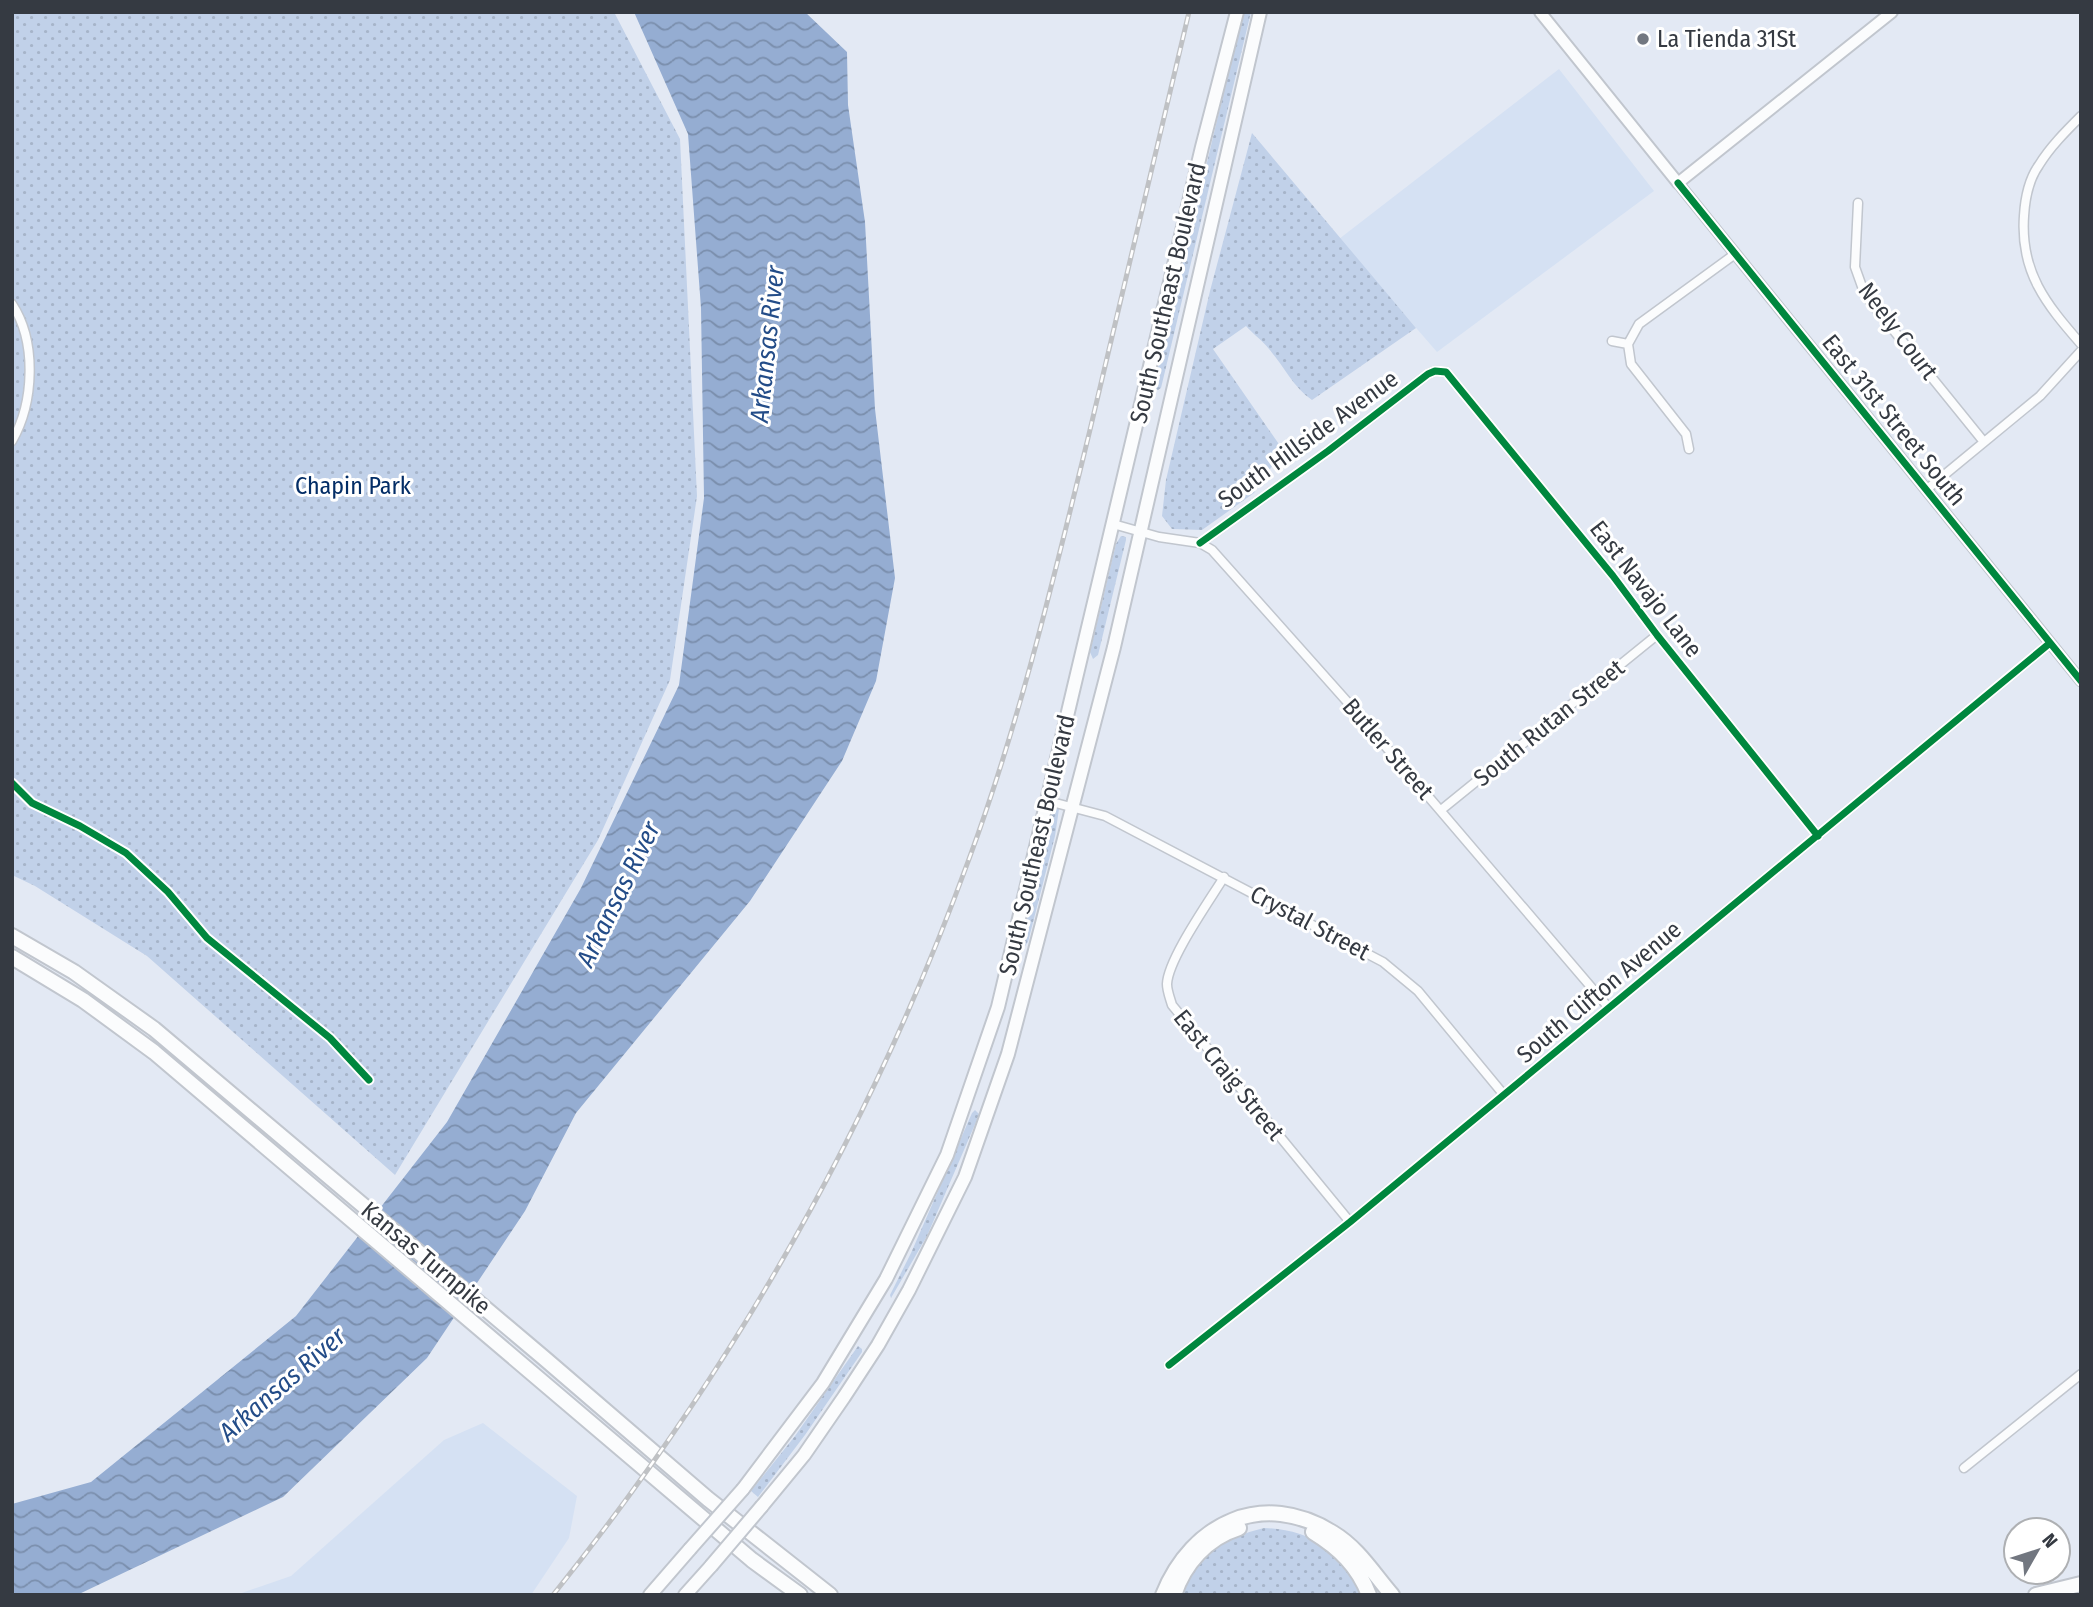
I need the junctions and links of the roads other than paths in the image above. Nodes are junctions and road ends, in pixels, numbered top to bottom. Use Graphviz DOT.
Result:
graph roads {
  1 [pos="1237,12"];
  2 [pos="1260,12"];
  3 [pos="1540,12"];
  4 [pos="1892,12"];
  5 [pos="2081,116"];
  6 [pos="1678,183"];
  7 [pos="1858,204"];
  8 [pos="1735,254"];
  9 [pos="12,304"];
  10 [pos="1612,341"];
  11 [pos="1628,344"];
  12 [pos="2081,344"];
  13 [pos="2081,351"];
  14 [pos="1441,370"];
  15 [pos="12,441"];
  16 [pos="1984,442"];
  17 [pos="1689,449"];
  18 [pos="1926,491"];
  19 [pos="1113,524"];
  20 [pos="1140,532"];
  21 [pos="1200,542"];
  22 [pos="1657,635"];
  23 [pos="2050,643"];
  24 [pos="2081,681"];
  25 [pos="1048,801"];
  26 [pos="1074,806"];
  27 [pos="1441,810"];
  28 [pos="1818,836"];
  29 [pos="1224,877"];
  30 [pos="12,936"];
  31 [pos="12,957"];
  32 [pos="1609,1008"];
  33 [pos="1504,1095"];
  34 [pos="1350,1222"];
  35 [pos="1169,1365"];
  36 [pos="2081,1374"];
  37 [pos="1964,1468"];
  38 [pos="751,1560"];
  39 [pos="2081,1584"];
  40 [pos="650,1595"];
  41 [pos="685,1595"];
  42 [pos="787,1595"];
  43 [pos="800,1595"];
  44 [pos="830,1595"];
  45 [pos="1163,1595"];
  46 [pos="1174,1595"];
  47 [pos="1369,1595"];
  48 [pos="1392,1595"];
  49 [pos="2036,1595"];
  1 -- 19 [label="main road, South Southeast Boulevard"];
  2 -- 20 [label="main road, South Southeast Boulevard"];
  3 -- 6 [label="main road, East 31st Street South"];
  4 -- 6 [label="main road"];
  5 -- 12 [label="street"];
  6 -- 8 [label="street, East 31st Street South"];
  7 -- 16 [label="street, Neely Court"];
  8 -- 11 [label="street"];
  8 -- 18 [label="street, East 31st Street South"];
  9 -- 15 [label="street"];
  10 -- 11 [label="street"];
  11 -- 17 [label="street"];
  13 -- 16 [label="street"];
  14 -- 21 [label="street, South Hillside Avenue"];
  14 -- 22 [label="street, East Navajo Lane"];
  16 -- 18 [label="street"];
  18 -- 23 [label="street, East 31st Street South"];
  19 -- 20 [label="street"];
  19 -- 25 [label="main road, South Southeast Boulevard"];
  20 -- 21 [label="street"];
  20 -- 26 [label="main road, South Southeast Boulevard"];
  21 -- 27 [label="street, Butler Street"];
  22 -- 27 [label="street, South Rutan Street"];
  22 -- 28 [label="street, East Navajo Lane"];
  23 -- 24 [label="street, East 31st Street South"];
  23 -- 28 [label="street, South Clifton Avenue"];
  25 -- 26 [label="street, Crystal Street"];
  25 -- 40 [label="main road, South Southeast Boulevard, bridge"];
  26 -- 29 [label="street, Crystal Street"];
  26 -- 41 [label="main road, South Southeast Boulevard, bridge"];
  27 -- 32 [label="street, Butler Street"];
  28 -- 32 [label="street, South Clifton Avenue"];
  29 -- 33 [label="street, Crystal Street"];
  29 -- 34 [label="street, East Craig Street"];
  30 -- 44 [label="highway, Kansas Turnpike"];
  31 -- 38 [label="highway, Kansas Turnpike"];
  32 -- 33 [label="street, South Clifton Avenue"];
  33 -- 34 [label="street, South Clifton Avenue"];
  34 -- 35 [label="street, South Clifton Avenue"];
  36 -- 37 [label="street"];
  38 -- 42 [label="highway"];
  38 -- 43 [label="highway, Kansas Turnpike"];
  39 -- 49 [label="highway"];
  45 -- 48 [label="highway"];
  46 -- 47 [label="highway"];
}
